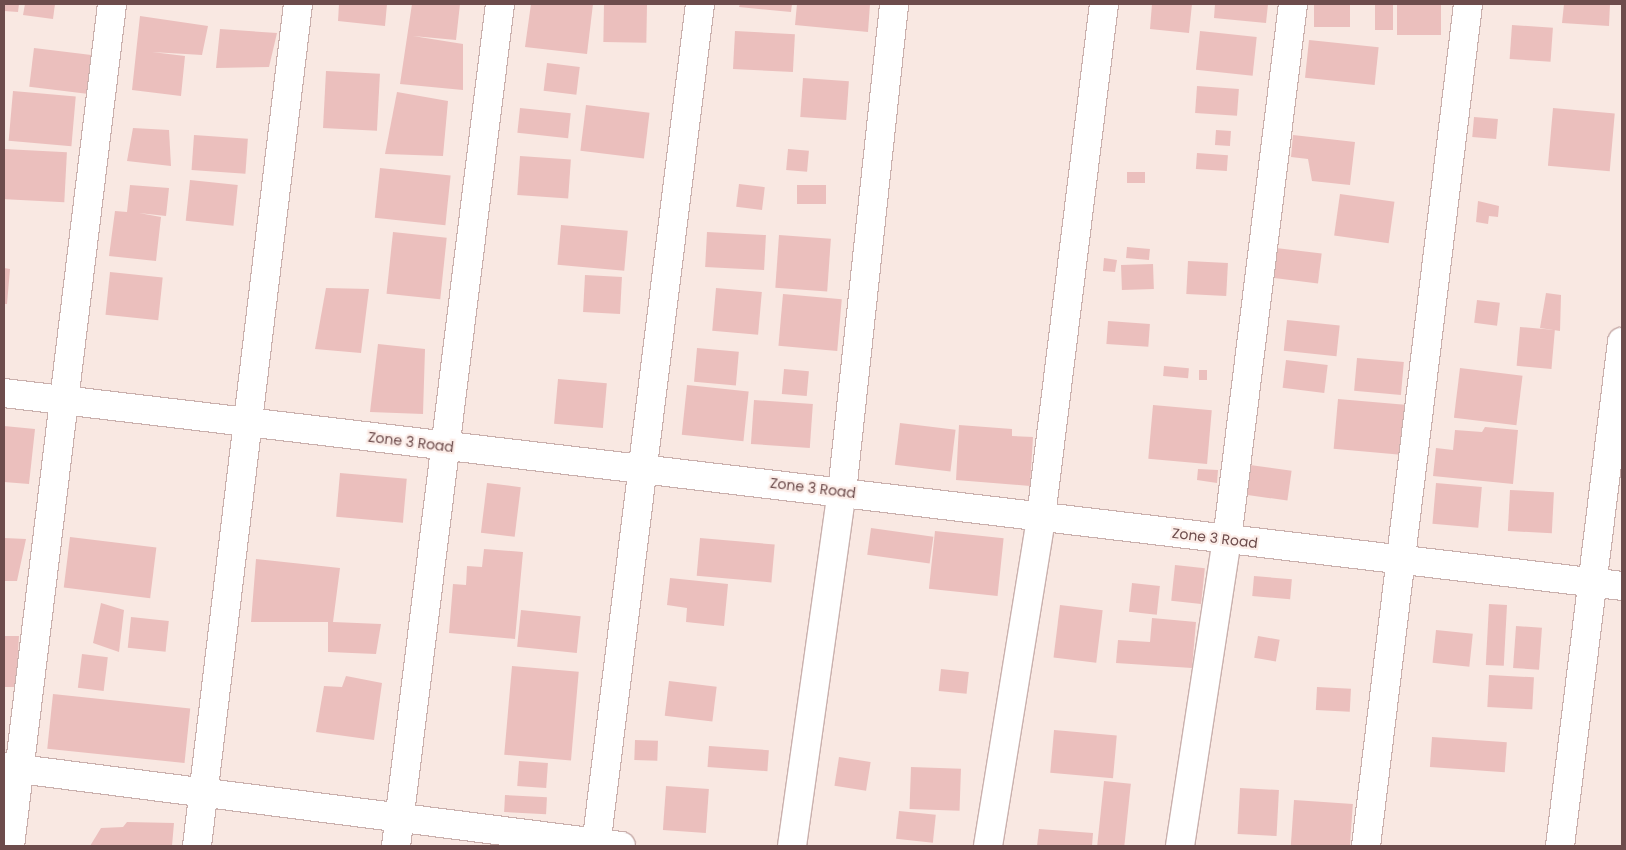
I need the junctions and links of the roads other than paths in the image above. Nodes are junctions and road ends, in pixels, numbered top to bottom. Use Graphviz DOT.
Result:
graph roads {
  1 [pos="112,4"];
  2 [pos="298,4"];
  3 [pos="500,4"];
  4 [pos="700,4"];
  5 [pos="894,4"];
  6 [pos="1104,4"];
  7 [pos="1292,4"];
  8 [pos="1468,4"];
  9 [pos="1622,342"];
  10 [pos="4,393"];
  11 [pos="64,400"];
  12 [pos="248,421"];
  13 [pos="448,446"];
  14 [pos="642,468"];
  15 [pos="842,492"];
  16 [pos="1041,517"];
  17 [pos="1228,540"];
  18 [pos="1401,558"];
  19 [pos="1594,583"];
  20 [pos="1622,586"];
  21 [pos="12,767"];
  22 [pos="205,794"];
  23 [pos="400,818"];
  24 [pos="605,845"];
  25 [pos="10,846"];
  26 [pos="197,846"];
  27 [pos="396,846"];
  28 [pos="792,846"];
  29 [pos="988,846"];
  30 [pos="1180,846"];
  31 [pos="1366,846"];
  32 [pos="1560,846"];
  1 -- 11 [label="street"];
  2 -- 12 [label="street"];
  3 -- 13 [label="street"];
  4 -- 14 [label="street"];
  5 -- 15 [label="street"];
  6 -- 16 [label="street"];
  7 -- 17 [label="street"];
  8 -- 18 [label="street"];
  9 -- 19 [label="street"];
  10 -- 11 [label="street, Zone 3 Road"];
  11 -- 12 [label="street, Zone 3 Road"];
  11 -- 21 [label="street"];
  12 -- 13 [label="street, Zone 3 Road"];
  12 -- 22 [label="street"];
  13 -- 14 [label="street, Zone 3 Road"];
  13 -- 23 [label="street"];
  14 -- 15 [label="street, Zone 3 Road"];
  14 -- 24 [label="street"];
  15 -- 16 [label="street, Zone 3 Road"];
  15 -- 28 [label="street"];
  16 -- 17 [label="street, Zone 3 Road"];
  16 -- 29 [label="street"];
  17 -- 18 [label="street, Zone 3 Road"];
  17 -- 30 [label="street"];
  18 -- 19 [label="street, Zone 3 Road"];
  18 -- 31 [label="street"];
  19 -- 20 [label="street, Zone 3 Road"];
  19 -- 32 [label="street"];
  21 -- 22 [label="street"];
  21 -- 25 [label="street"];
  22 -- 23 [label="street"];
  22 -- 26 [label="street"];
  23 -- 24 [label="street"];
  23 -- 27 [label="street"];
}
